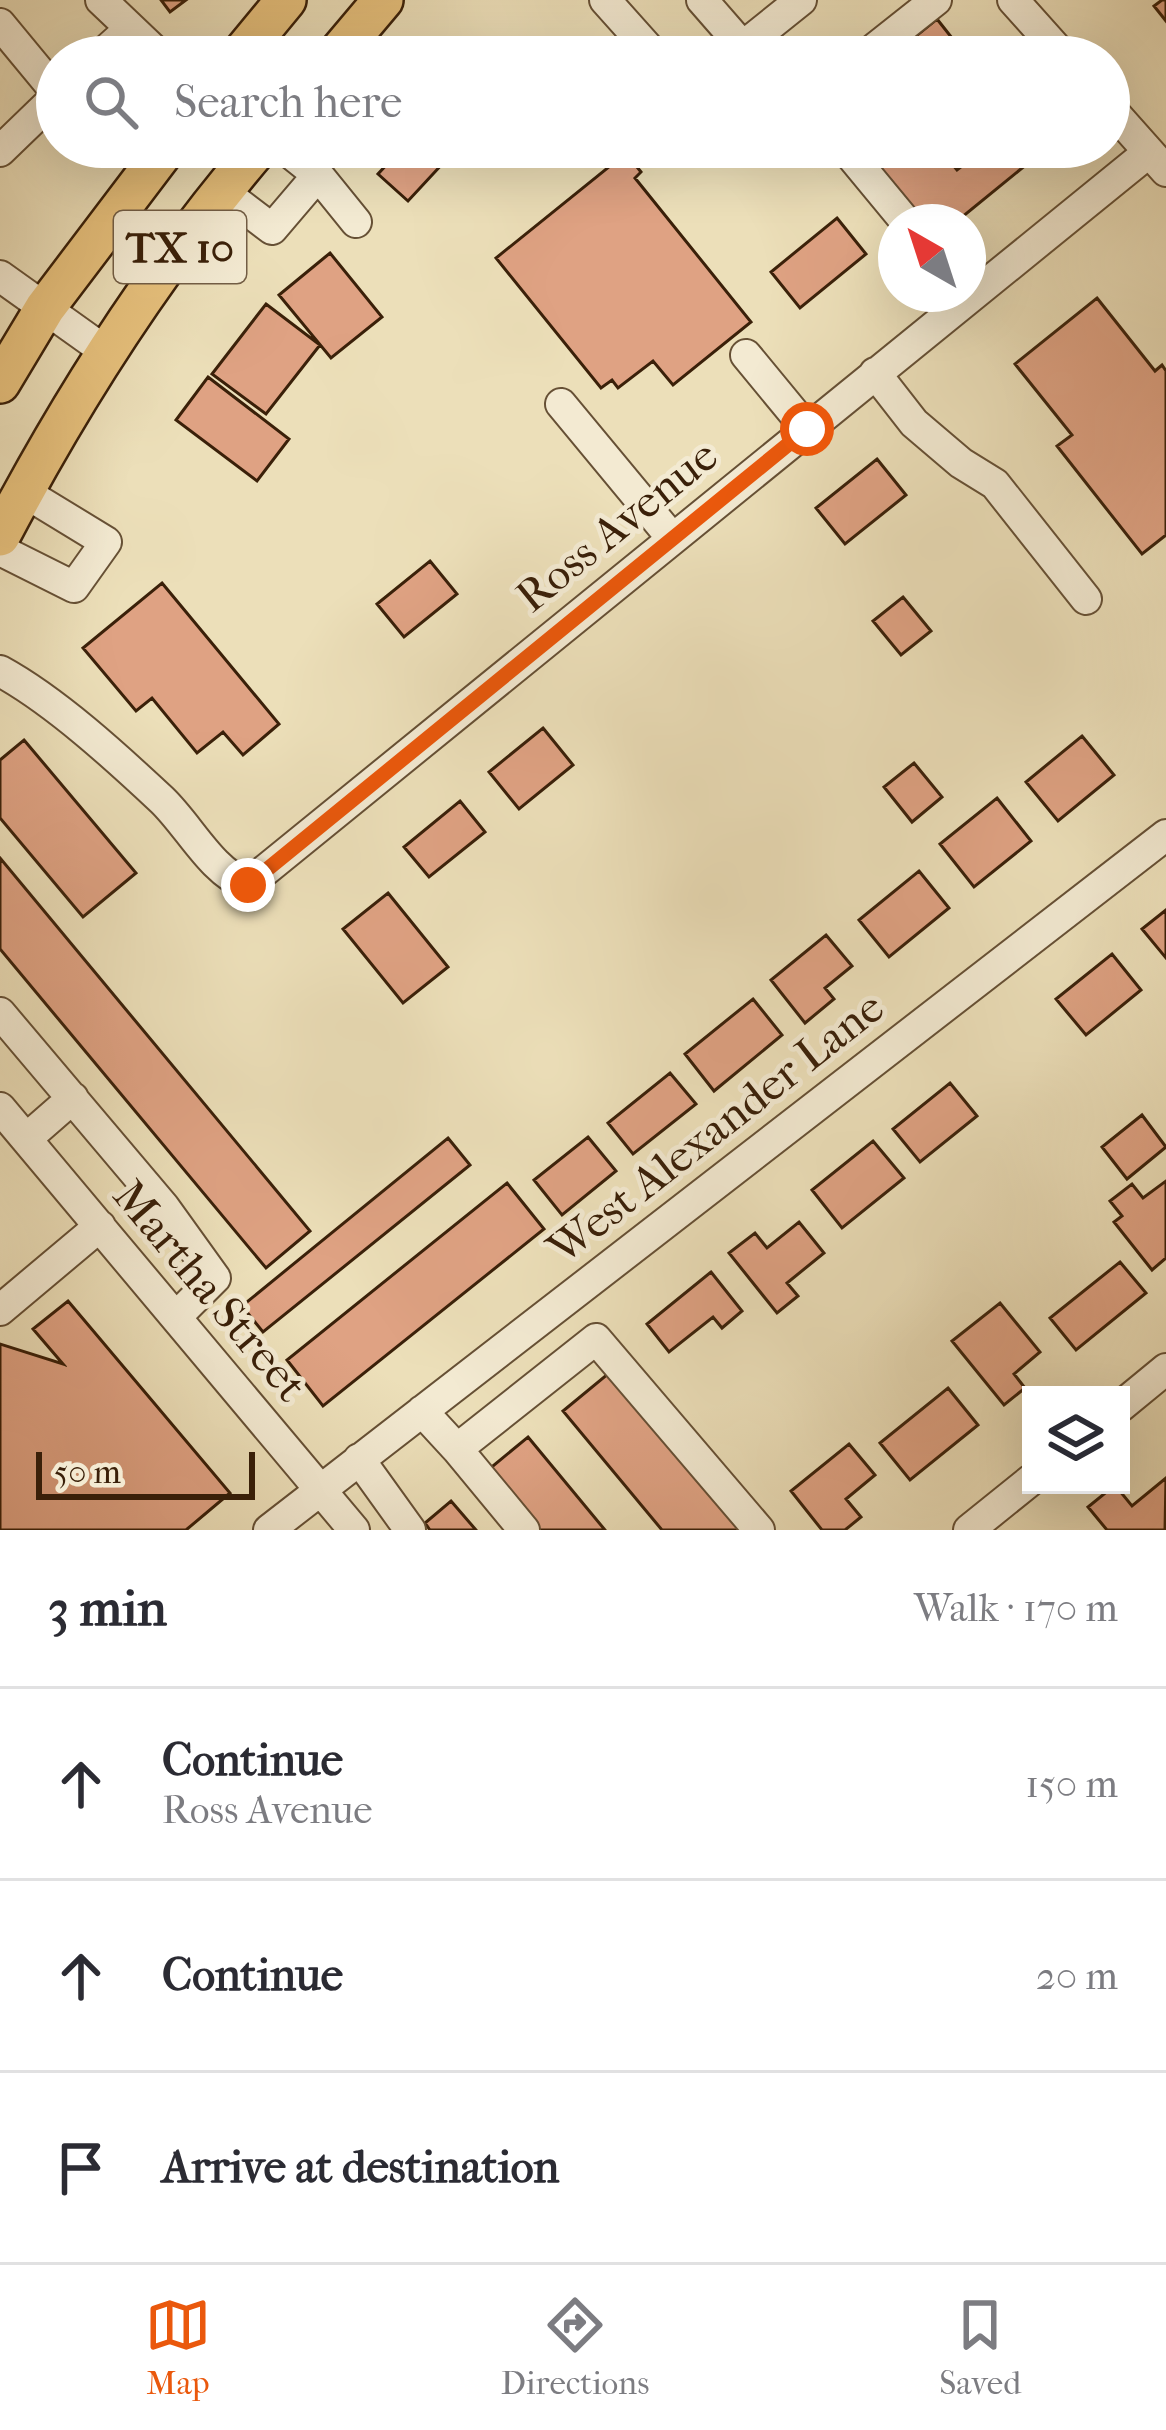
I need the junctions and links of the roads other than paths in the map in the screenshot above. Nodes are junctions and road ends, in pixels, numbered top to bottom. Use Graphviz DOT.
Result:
graph roads {
  1 [pos="101,0"];
  2 [pos="286,0"];
  3 [pos="383,0"];
  4 [pos="605,0"];
  5 [pos="702,0"];
  6 [pos="801,0"];
  7 [pos="936,0"];
  8 [pos="1013,0"];
  9 [pos="0,24"];
  10 [pos="130,29"];
  11 [pos="122,36"];
  12 [pos="138,36"];
  13 [pos="256,36"];
  14 [pos="353,36"];
  15 [pos="637,36"];
  16 [pos="726,36"];
  17 [pos="756,36"];
  18 [pos="891,36"];
  19 [pos="1045,36"];
  20 [pos="36,68"];
  21 [pos="36,115"];
  22 [pos="1130,130"];
  23 [pos="0,152"];
  24 [pos="1161,164"];
  25 [pos="151,168"];
  26 [pos="230,168"];
  27 [pos="236,168"];
  28 [pos="309,168"];
  29 [pos="861,168"];
  30 [pos="318,175"];
  31 [pos="891,204"];
  32 [pos="356,222"];
  33 [pos="0,277"];
  34 [pos="986,283"];
  35 [pos="45,308"];
  36 [pos="948,312"];
  37 [pos="105,351"];
  38 [pos="746,356"];
  39 [pos="875,374"];
  40 [pos="0,382"];
  41 [pos="561,404"];
  42 [pos="807,429"];
  43 [pos="24,492"];
  44 [pos="0,536"];
  45 [pos="672,538"];
  46 [pos="0,550"];
  47 [pos="1086,599"];
  48 [pos="0,671"];
  49 [pos="1166,835"];
  50 [pos="0,1013"];
  51 [pos="73,1098"];
  52 [pos="0,1108"];
  53 [pos="26,1138"];
  54 [pos="100,1226"];
  55 [pos="565,1300"];
  56 [pos="0,1310"];
  57 [pos="176,1317"];
  58 [pos="596,1339"];
  59 [pos="1166,1369"];
  60 [pos="1130,1399"];
  61 [pos="422,1411"];
  62 [pos="457,1449"];
  63 [pos="359,1459"];
  64 [pos="1022,1487"];
  65 [pos="320,1490"];
  66 [pos="269,1530"];
  67 [pos="354,1530"];
  68 [pos="410,1530"];
  69 [pos="524,1530"];
  70 [pos="759,1530"];
  71 [pos="969,1530"];
  1 -- 10 [label="street"];
  2 -- 13 [label="main road"];
  3 -- 14 [label="main road"];
  4 -- 15 [label="street"];
  5 -- 16 [label="street"];
  6 -- 17 [label="street"];
  7 -- 18 [label="street"];
  8 -- 19 [label="street"];
  9 -- 20 [label="street"];
  10 -- 11 [label="street"];
  10 -- 12 [label="street"];
  21 -- 23 [label="street"];
  22 -- 24 [label="street"];
  24 -- 34 [label="street, Ross Avenue"];
  25 -- 35 [label="main road, TX 10"];
  26 -- 37 [label="main road, TX 10"];
  27 -- 30 [label="street"];
  28 -- 30 [label="street"];
  29 -- 31 [label="street"];
  30 -- 32 [label="street"];
  33 -- 35 [label="street"];
  35 -- 37 [label="street"];
  35 -- 40 [label="main road, TX 10"];
  36 -- 39 [label="street, Ross Avenue"];
  37 -- 43 [label="main road, TX 10"];
  38 -- 42 [label="street"];
  39 -- 42 [label="street, Ross Avenue"];
  39 -- 47 [label="street"];
  41 -- 45 [label="street"];
  42 -- 45 [label="street, Ross Avenue"];
  43 -- 44 [label="main road, TX 10"];
  43 -- 46 [label="street"];
  45 -- 48 [label="street, Ross Avenue"];
  49 -- 55 [label="street, West Alexander Lane"];
  50 -- 51 [label="street"];
  51 -- 53 [label="street"];
  51 -- 57 [label="street"];
  52 -- 53 [label="street, Martha Street"];
  53 -- 54 [label="street, Martha Street"];
  54 -- 56 [label="street"];
  54 -- 57 [label="street, Martha Street"];
  55 -- 58 [label="street"];
  55 -- 61 [label="street, West Alexander Lane"];
  57 -- 65 [label="street, Martha Street"];
  58 -- 62 [label="street"];
  58 -- 70 [label="street"];
  59 -- 60 [label="street"];
  61 -- 62 [label="street"];
  61 -- 63 [label="street, West Alexander Lane"];
  62 -- 69 [label="street"];
  63 -- 65 [label="street, West Alexander Lane"];
  63 -- 68 [label="street"];
  64 -- 71 [label="street"];
  65 -- 66 [label="street, West Alexander Lane"];
  65 -- 67 [label="street, Martha Street"];
}
